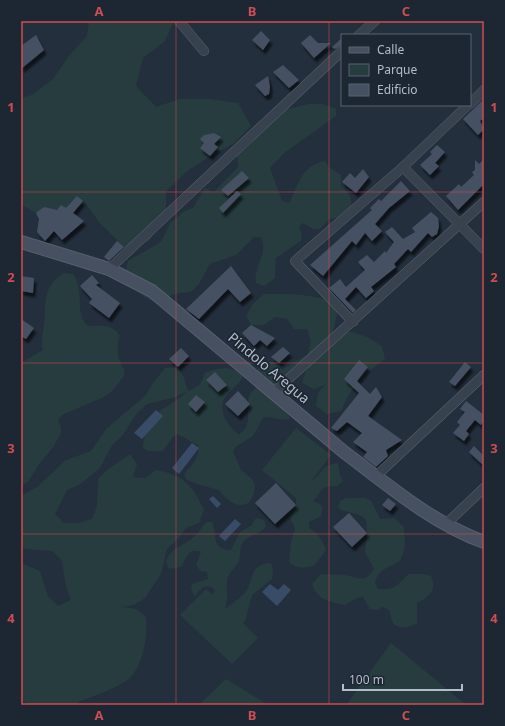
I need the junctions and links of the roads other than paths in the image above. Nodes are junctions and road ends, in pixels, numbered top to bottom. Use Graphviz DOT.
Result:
graph roads {
  1 [pos="179,21"];
  2 [pos="375,21"];
  3 [pos="360,34"];
  4 [pos="204,51"];
  5 [pos="341,52"];
  6 [pos="484,90"];
  7 [pos="471,102"];
  8 [pos="467,106"];
  9 [pos="403,167"];
  10 [pos="484,202"];
  11 [pos="460,224"];
  12 [pos="21,242"];
  13 [pos="484,249"];
  14 [pos="109,269"];
  15 [pos="353,322"];
  16 [pos="484,375"];
  17 [pos="274,392"];
  18 [pos="376,476"];
  19 [pos="484,488"];
  20 [pos="445,525"];
  21 [pos="484,542"];
  1 -- 4 [label="street"];
  2 -- 3 [label="street"];
  5 -- 14 [label="street"];
  6 -- 7 [label="street"];
  8 -- 9 [label="street"];
  9 -- 11 [label="street"];
  9 -- 15 [label="street"];
  10 -- 11 [label="street"];
  11 -- 13 [label="street"];
  11 -- 15 [label="street"];
  12 -- 14 [label="main road, Pindolo Aregua"];
  14 -- 17 [label="main road, Pindolo Aregua"];
  15 -- 17 [label="street"];
  16 -- 18 [label="street"];
  17 -- 18 [label="main road, Pindolo Aregua"];
  18 -- 20 [label="main road, Pindolo Aregua"];
  19 -- 20 [label="street"];
  20 -- 21 [label="main road, Pindolo Aregua"];
}
